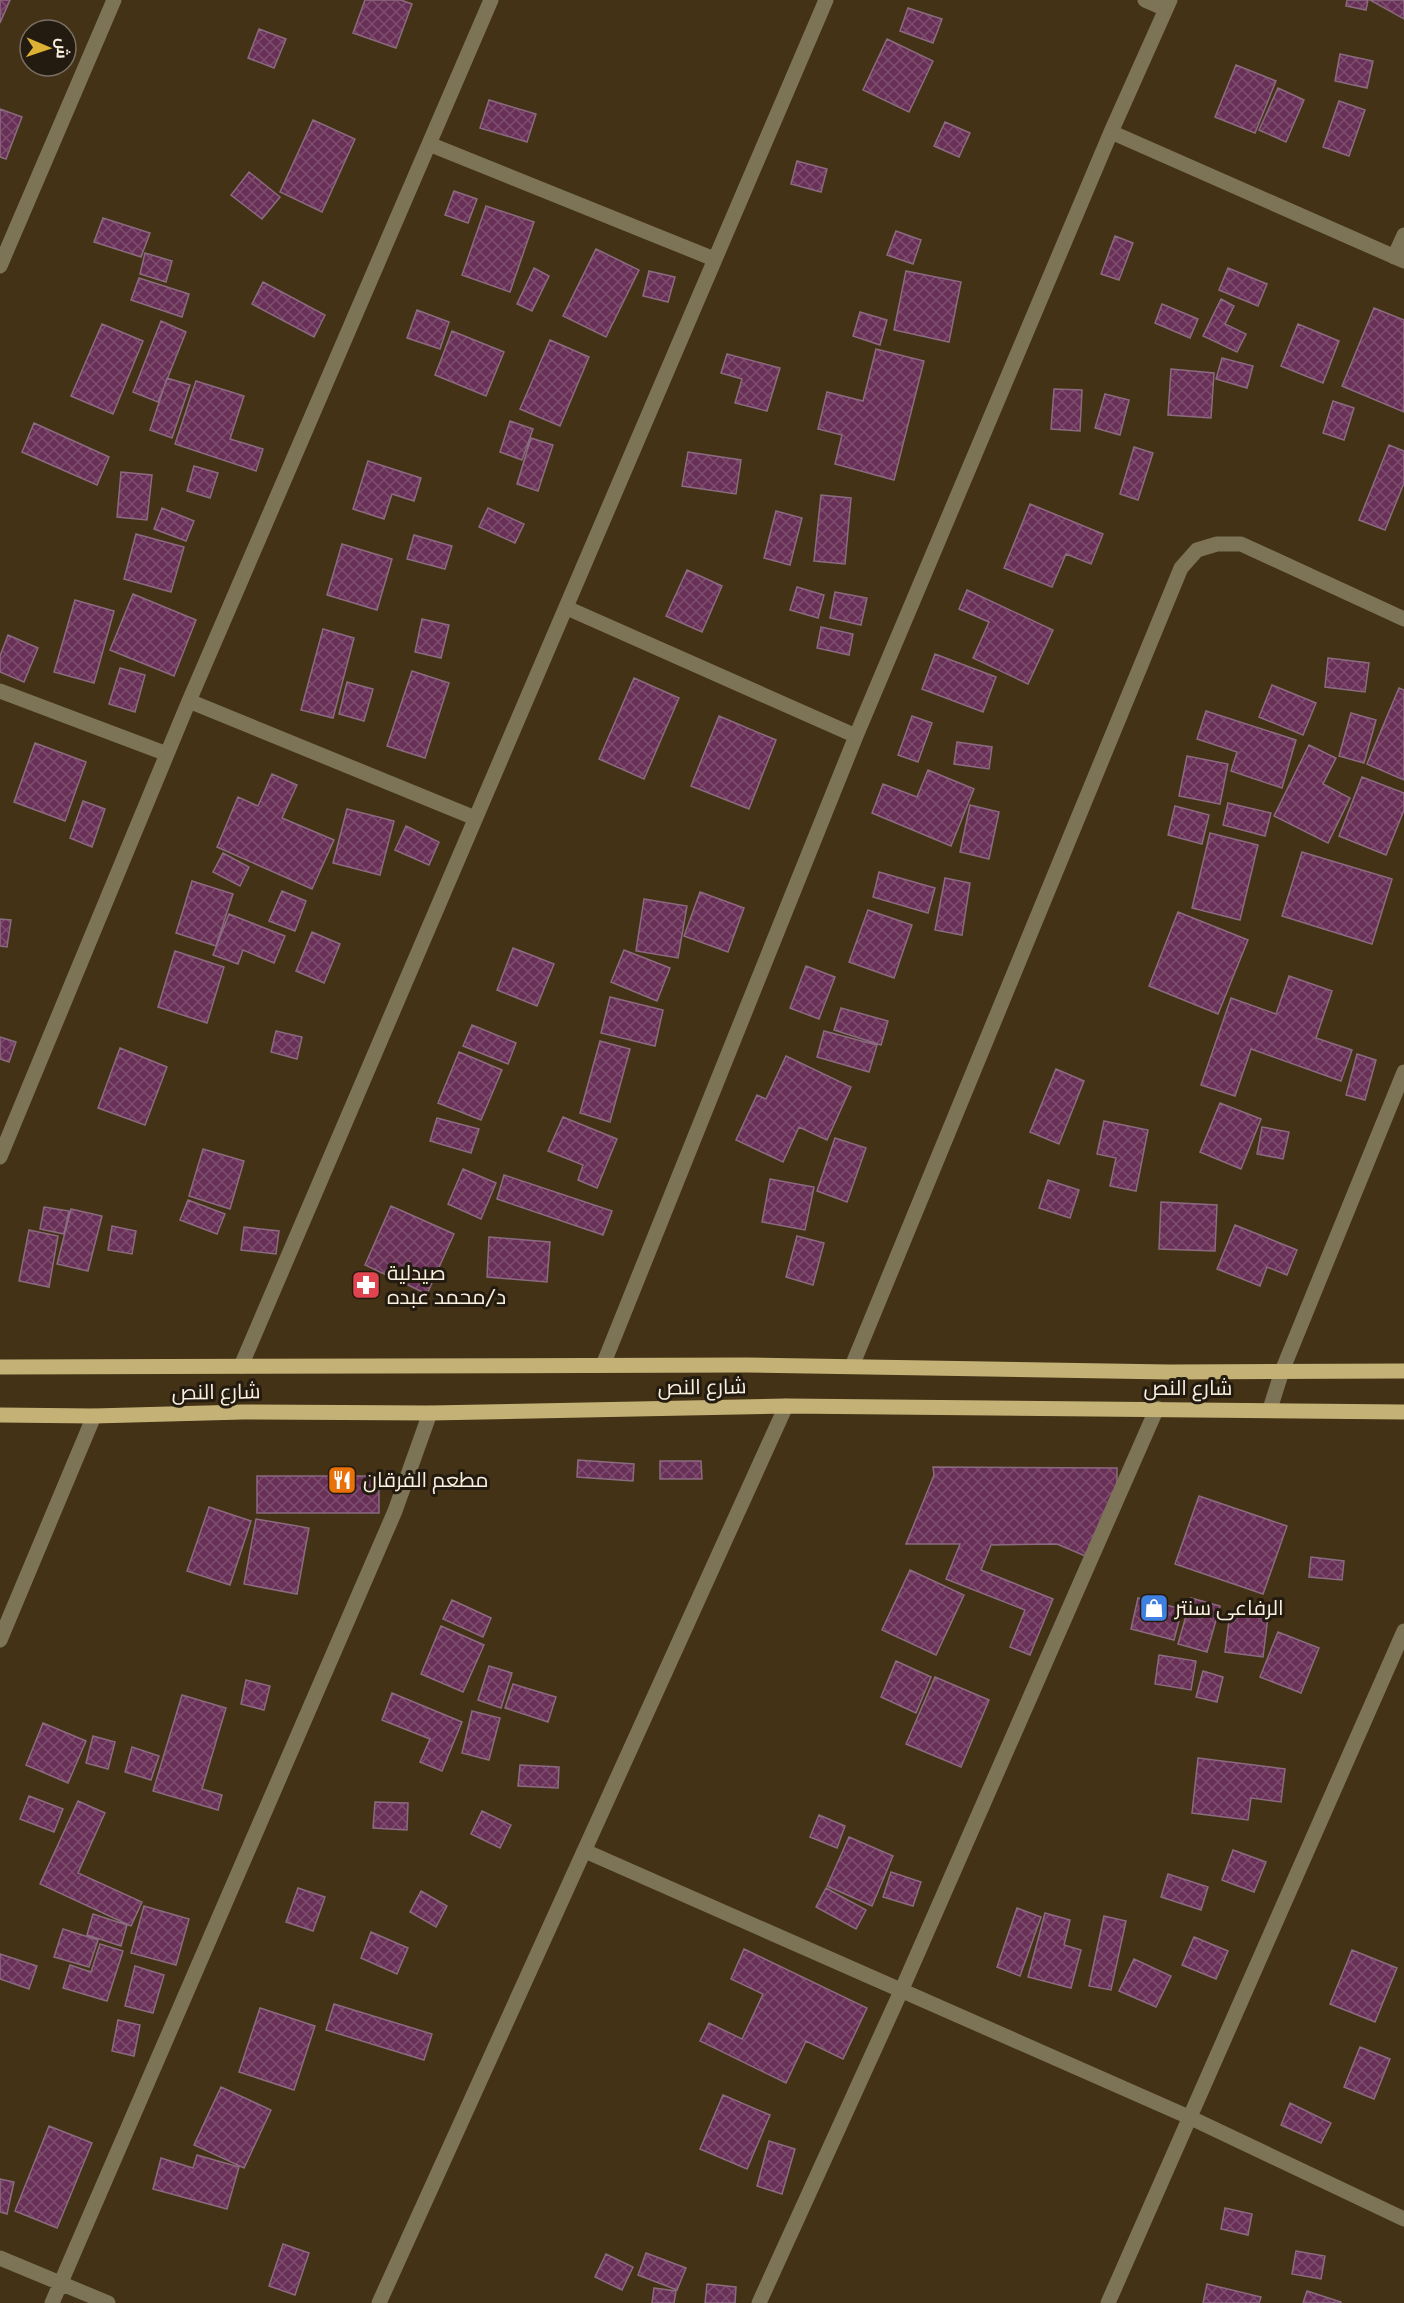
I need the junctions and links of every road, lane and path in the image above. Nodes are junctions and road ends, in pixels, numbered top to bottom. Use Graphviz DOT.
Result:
graph roads {
  1 [pos="114,0"];
  2 [pos="491,0"];
  3 [pos="826,0"];
  4 [pos="1145,0"];
  5 [pos="1168,4"];
  6 [pos="1111,132"];
  7 [pos="429,144"];
  8 [pos="1404,235"];
  9 [pos="5,242"];
  10 [pos="714,259"];
  11 [pos="1399,259"];
  12 [pos="0,266"];
  13 [pos="567,608"];
  14 [pos="1404,619"];
  15 [pos="0,691"];
  16 [pos="189,700"];
  17 [pos="856,736"];
  18 [pos="167,754"];
  19 [pos="475,818"];
  20 [pos="1404,1072"];
  21 [pos="0,1157"];
  22 [pos="603,1365"];
  23 [pos="241,1366"];
  24 [pos="852,1366"];
  25 [pos="0,1367"];
  26 [pos="1282,1371"];
  27 [pos="1404,1371"];
  28 [pos="786,1406"];
  29 [pos="1157,1408"];
  30 [pos="1270,1409"];
  31 [pos="1404,1412"];
  32 [pos="430,1413"];
  33 [pos="0,1415"];
  34 [pos="94,1416"];
  35 [pos="1404,1631"];
  36 [pos="0,1640"];
  37 [pos="585,1851"];
  38 [pos="902,1989"];
  39 [pos="1191,2118"];
  40 [pos="1404,2218"];
  41 [pos="0,2258"];
  42 [pos="60,2283"];
  43 [pos="52,2303"];
  44 [pos="108,2303"];
  45 [pos="379,2303"];
  46 [pos="759,2303"];
  47 [pos="1108,2303"];
  1 -- 9 [label="street"];
  2 -- 7 [label="street"];
  3 -- 10 [label="street"];
  4 -- 5 [label="street"];
  5 -- 6 [label="street"];
  6 -- 11 [label="street"];
  6 -- 17 [label="street"];
  7 -- 10 [label="street"];
  7 -- 16 [label="street"];
  8 -- 11 [label="street"];
  9 -- 12 [label="street"];
  10 -- 13 [label="street"];
  13 -- 17 [label="street"];
  13 -- 19 [label="street"];
  14 -- 24 [label="street"];
  15 -- 18 [label="street"];
  16 -- 18 [label="street"];
  16 -- 19 [label="street"];
  17 -- 22 [label="street"];
  18 -- 21 [label="street"];
  19 -- 23 [label="street"];
  20 -- 26 [label="street"];
  22 -- 23 [label="main road, شارع النص"];
  22 -- 24 [label="main road, شارع النص"];
  23 -- 25 [label="main road, شارع النص"];
  24 -- 26 [label="main road, شارع النص"];
  26 -- 27 [label="main road, شارع النص"];
  26 -- 30 [label="street"];
  28 -- 29 [label="main road, شارع النص"];
  28 -- 32 [label="main road, شارع النص"];
  28 -- 37 [label="street"];
  29 -- 30 [label="main road, شارع النص"];
  29 -- 38 [label="street"];
  30 -- 31 [label="main road, شارع النص"];
  32 -- 34 [label="main road, شارع النص"];
  32 -- 42 [label="street"];
  33 -- 34 [label="main road, شارع النص"];
  34 -- 36 [label="street"];
  35 -- 39 [label="street"];
  37 -- 38 [label="street"];
  37 -- 45 [label="street"];
  38 -- 39 [label="street"];
  38 -- 46 [label="street"];
  39 -- 40 [label="street"];
  39 -- 47 [label="street"];
  41 -- 42 [label="street"];
  42 -- 43 [label="street"];
  42 -- 44 [label="street"];
}
